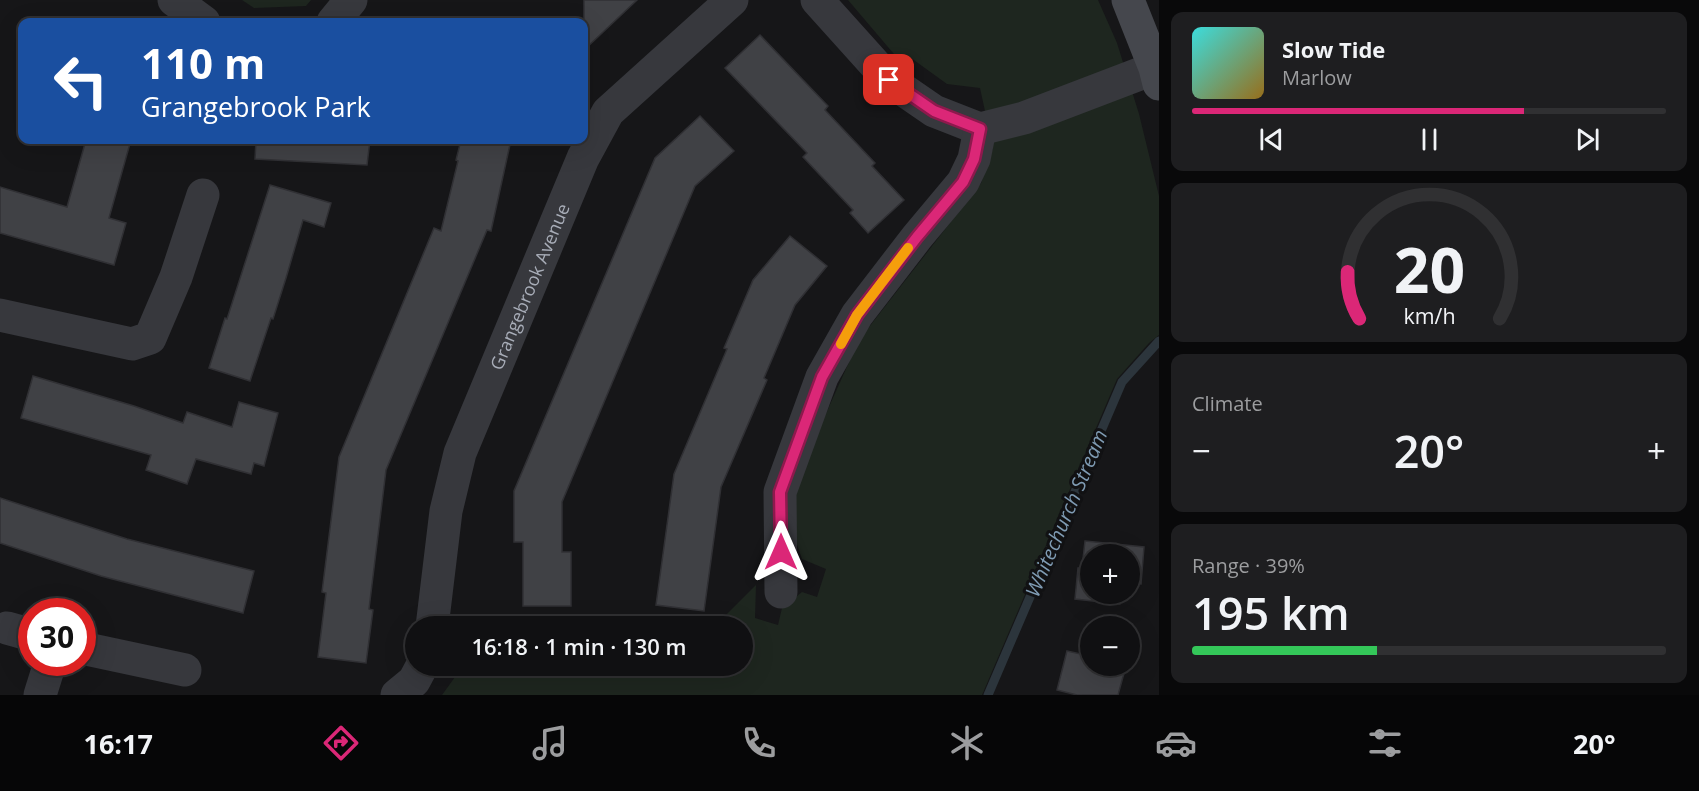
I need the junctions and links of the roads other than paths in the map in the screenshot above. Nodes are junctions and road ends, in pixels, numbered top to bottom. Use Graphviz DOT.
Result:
graph roads {
  1 [pos="174,0"];
  2 [pos="351,0"];
  3 [pos="732,0"];
  4 [pos="818,0"];
  5 [pos="1128,0"];
  6 [pos="199,18"];
  7 [pos="336,18"];
  8 [pos="1157,76"];
  9 [pos="980,129"];
  10 [pos="203,195"];
  11 [pos="0,315"];
  12 [pos="781,592"];
  13 [pos="433,616"];
  14 [pos="96,651"];
  15 [pos="185,670"];
  16 [pos="46,676"];
  17 [pos="417,676"];
  18 [pos="40,695"];
  19 [pos="397,695"];
  1 -- 6 [label="street"];
  2 -- 7 [label="street"];
  3 -- 13 [label="street, Grangebrook Avenue"];
  4 -- 9 [label="street"];
  5 -- 8 [label="street"];
  8 -- 9 [label="street"];
  9 -- 12 [label="street"];
  10 -- 11 [label="street"];
  14 -- 15 [label="street"];
  16 -- 18 [label="street"];
  17 -- 19 [label="street"];
}
